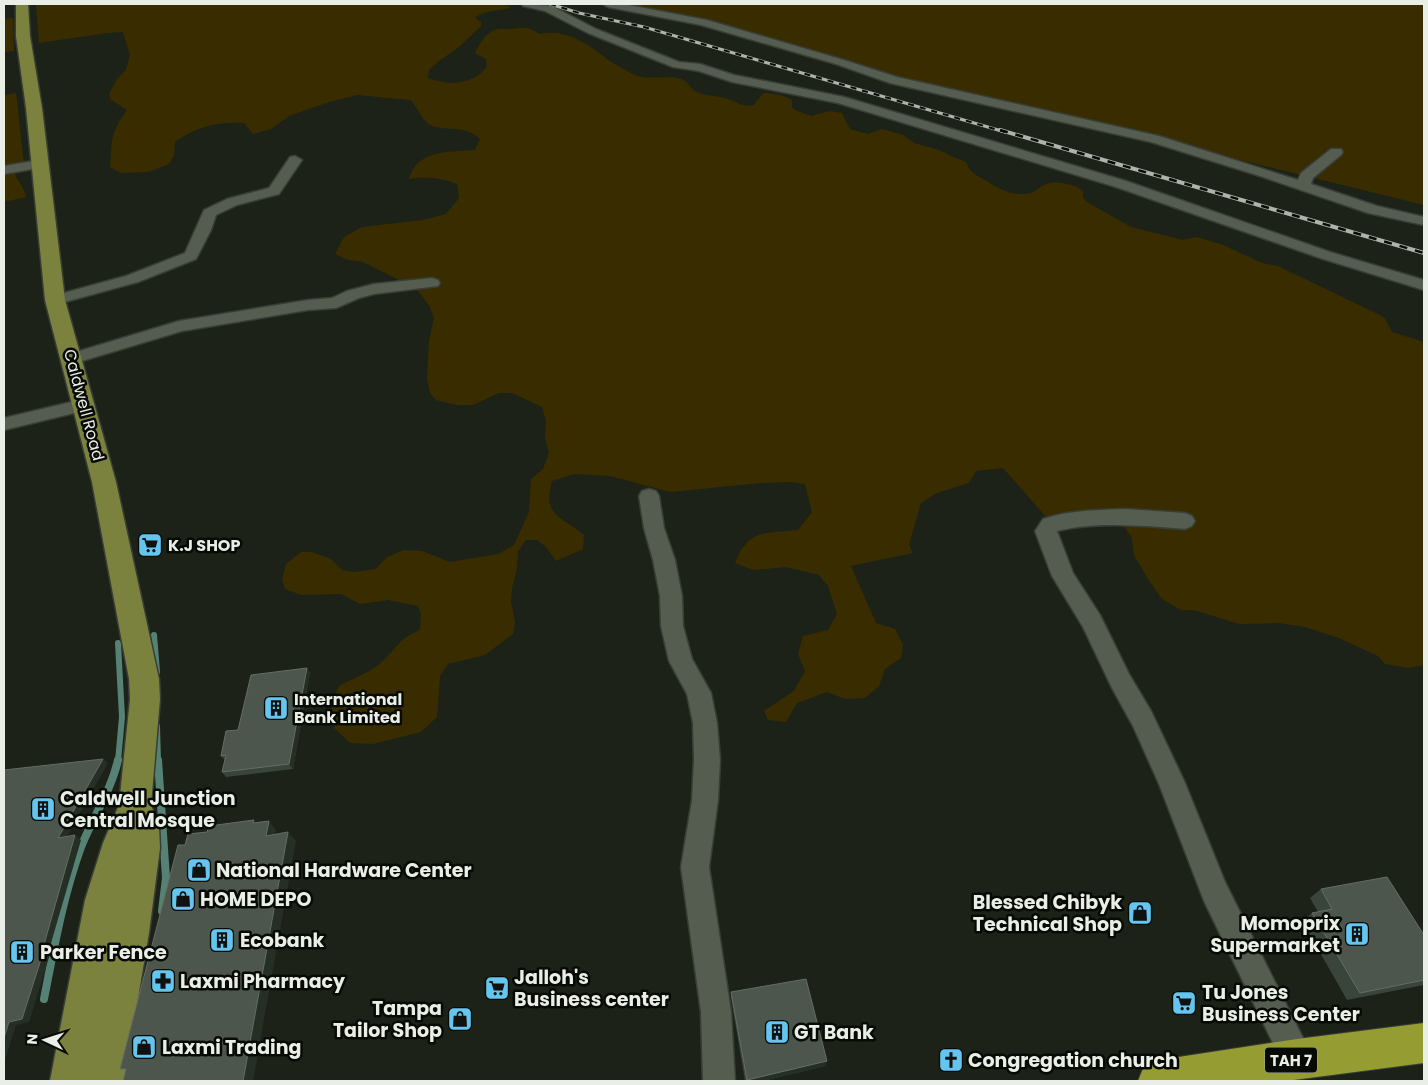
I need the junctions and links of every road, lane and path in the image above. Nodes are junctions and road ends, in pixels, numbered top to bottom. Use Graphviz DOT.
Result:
graph roads {
  1 [pos="22,4"];
  2 [pos="527,4"];
  3 [pos="608,4"];
  4 [pos="1336,152"];
  5 [pos="294,160"];
  6 [pos="39,164"];
  7 [pos="4,170"];
  8 [pos="1304,186"];
  9 [pos="1424,221"];
  10 [pos="432,283"];
  11 [pos="1424,286"];
  12 [pos="55,300"];
  13 [pos="72,359"];
  14 [pos="84,405"];
  15 [pos="4,424"];
  16 [pos="649,496"];
  17 [pos="1185,521"];
  18 [pos="135,805"];
  19 [pos="1424,1043"];
  20 [pos="1297,1059"];
  21 [pos="70,1081"];
  22 [pos="104,1081"];
  23 [pos="719,1081"];
  24 [pos="1163,1081"];
  1 -- 6 [label="main road, Caldwell Road"];
  2 -- 11 [label="street"];
  3 -- 8 [label="street"];
  4 -- 8 [label="street"];
  5 -- 12 [label="street"];
  6 -- 7 [label="street"];
  6 -- 12 [label="main road, Caldwell Road"];
  8 -- 9 [label="street"];
  10 -- 13 [label="street"];
  12 -- 13 [label="main road, Caldwell Road"];
  13 -- 14 [label="main road, Caldwell Road"];
  14 -- 15 [label="street"];
  14 -- 18 [label="main road, Caldwell Road"];
  16 -- 23 [label="street"];
  17 -- 20 [label="street"];
  18 -- 21 [label="main road, Caldwell Road"];
  18 -- 22 [label="main road, Caldwell Road"];
  19 -- 20 [label="highway, TAH 7"];
  20 -- 24 [label="highway, TAH 7"];
}
